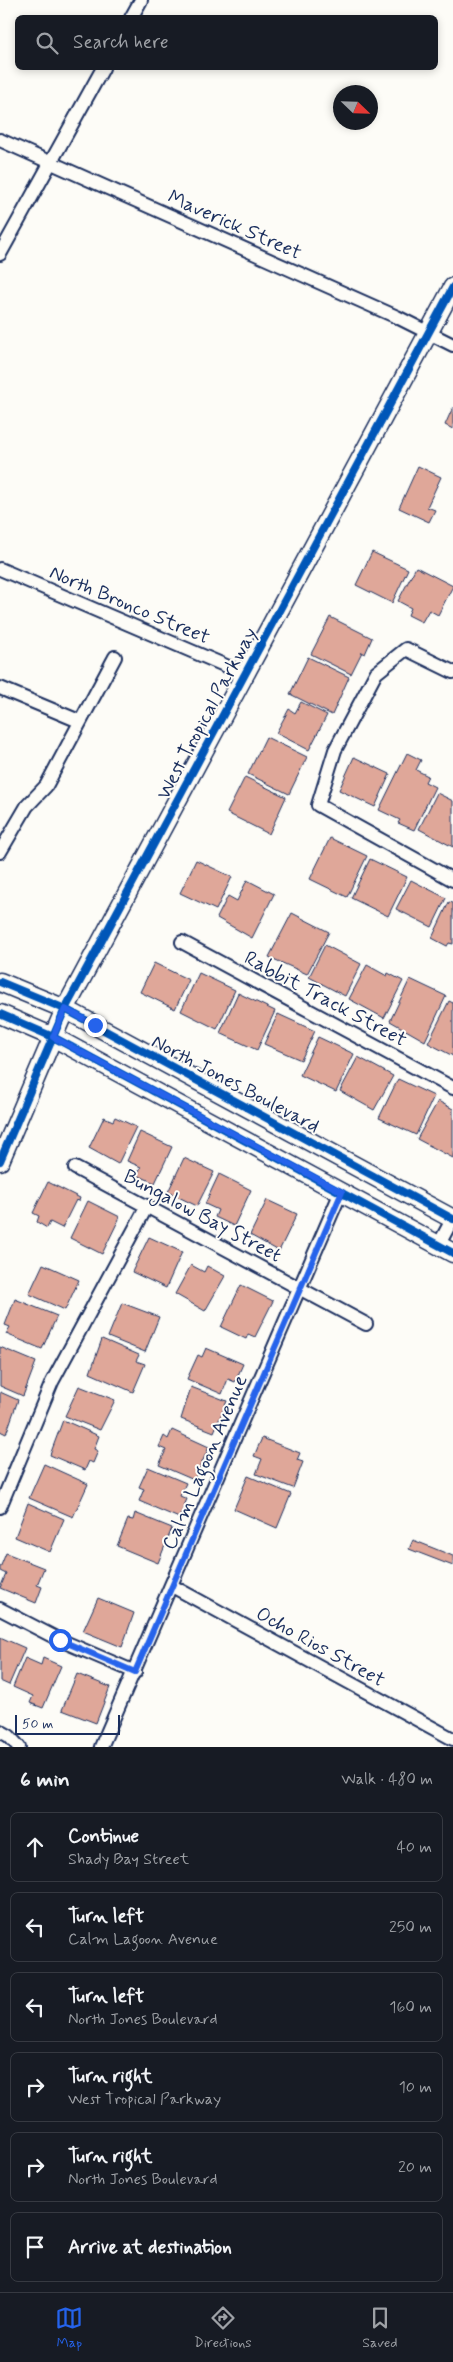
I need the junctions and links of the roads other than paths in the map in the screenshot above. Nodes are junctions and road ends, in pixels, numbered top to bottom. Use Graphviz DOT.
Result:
graph roads {
  1 [pos="141,0"];
  2 [pos="133,15"];
  3 [pos="102,70"];
  4 [pos="0,140"];
  5 [pos="50,163"];
  6 [pos="0,254"];
  7 [pos="453,287"];
  8 [pos="429,333"];
  9 [pos="453,345"];
  10 [pos="0,569"];
  11 [pos="115,657"];
  12 [pos="453,672"];
  13 [pos="245,674"];
  14 [pos="0,688"];
  15 [pos="80,721"];
  16 [pos="0,852"];
  17 [pos="453,880"];
  18 [pos="182,942"];
  19 [pos="0,982"];
  20 [pos="65,1009"];
  21 [pos="0,1014"];
  22 [pos="53,1037"];
  23 [pos="453,1088"];
  24 [pos="0,1162"];
  25 [pos="75,1168"];
  26 [pos="342,1192"];
  27 [pos="147,1206"];
  28 [pos="453,1219"];
  29 [pos="446,1250"];
  30 [pos="299,1287"];
  31 [pos="366,1324"];
  32 [pos="0,1507"];
  33 [pos="172,1586"];
  34 [pos="0,1609"];
  35 [pos="135,1672"];
  36 [pos="0,1731"];
  37 [pos="453,1740"];
  38 [pos="19,1747"];
  39 [pos="101,1747"];
  1 -- 2 [label="street"];
  3 -- 5 [label="street"];
  4 -- 5 [label="street, Maverick Street"];
  5 -- 6 [label="street"];
  5 -- 8 [label="street, Maverick Street"];
  7 -- 8 [label="main road, West Tropical Parkway"];
  8 -- 9 [label="street, Maverick Street"];
  8 -- 13 [label="main road, West Tropical Parkway"];
  10 -- 13 [label="street, North Bronco Street"];
  11 -- 15 [label="street"];
  12 -- 17 [label="street"];
  13 -- 20 [label="main road, West Tropical Parkway"];
  14 -- 15 [label="street"];
  15 -- 16 [label="street"];
  18 -- 23 [label="street, Rabbit Track Street"];
  19 -- 20 [label="main road, North Jones Boulevard"];
  20 -- 22 [label="main road, West Tropical Parkway"];
  20 -- 28 [label="main road, North Jones Boulevard"];
  21 -- 22 [label="main road"];
  22 -- 24 [label="main road, West Tropical Parkway"];
  22 -- 26 [label="main road"];
  25 -- 27 [label="street, Bungalow Bay Street"];
  26 -- 29 [label="main road"];
  26 -- 30 [label="street, Calm Lagoon Avenue"];
  27 -- 30 [label="street, Bungalow Bay Street"];
  27 -- 32 [label="street"];
  28 -- 29 [label="street"];
  30 -- 31 [label="street, Bungalow Bay Street"];
  30 -- 33 [label="street, Calm Lagoon Avenue"];
  33 -- 35 [label="street, Calm Lagoon Avenue"];
  33 -- 37 [label="street, Ocho Rios Street"];
  34 -- 35 [label="street"];
  35 -- 39 [label="street, Calm Lagoon Avenue"];
  36 -- 38 [label="street"];
}
